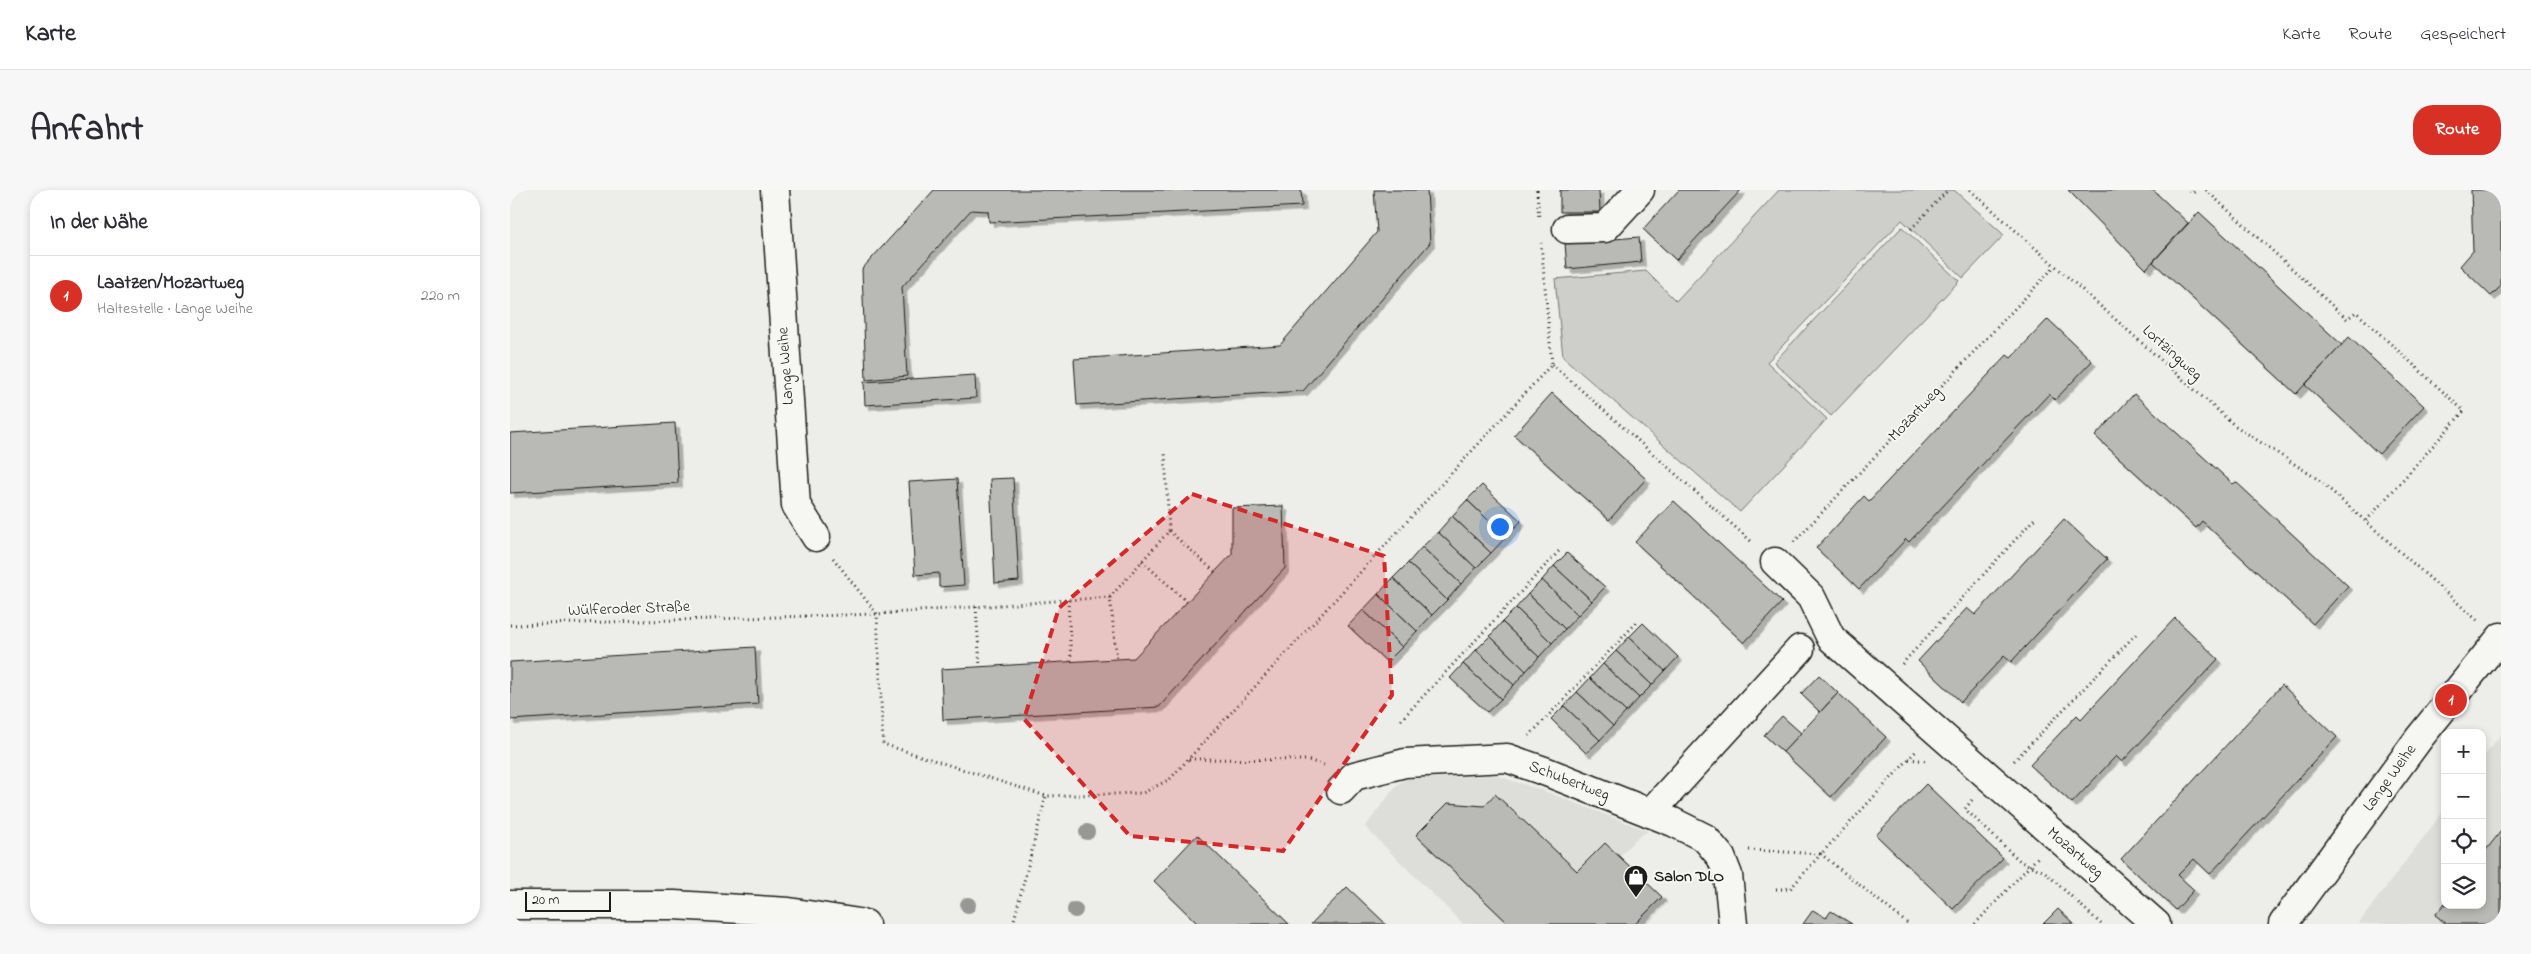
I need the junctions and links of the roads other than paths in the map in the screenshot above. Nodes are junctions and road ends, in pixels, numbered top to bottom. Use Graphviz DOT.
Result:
graph roads {
  1 [pos="775,190"];
  2 [pos="1640,190"];
  3 [pos="1567,230"];
  4 [pos="816,537"];
  5 [pos="1775,562"];
  6 [pos="2497,648"];
  7 [pos="1800,649"];
  8 [pos="1348,783"];
  9 [pos="1650,813"];
  10 [pos="510,905"];
  11 [pos="866,924"];
  12 [pos="1733,924"];
  13 [pos="2156,924"];
  14 [pos="2283,924"];
  1 -- 4 [label="street, Lange Weihe"];
  2 -- 3 [label="street"];
  5 -- 13 [label="street, Mozartweg"];
  6 -- 14 [label="street, Lange Weihe"];
  7 -- 9 [label="street"];
  8 -- 9 [label="street, Schubertweg"];
  9 -- 12 [label="street, Schubertweg"];
  10 -- 11 [label="street"];
}
